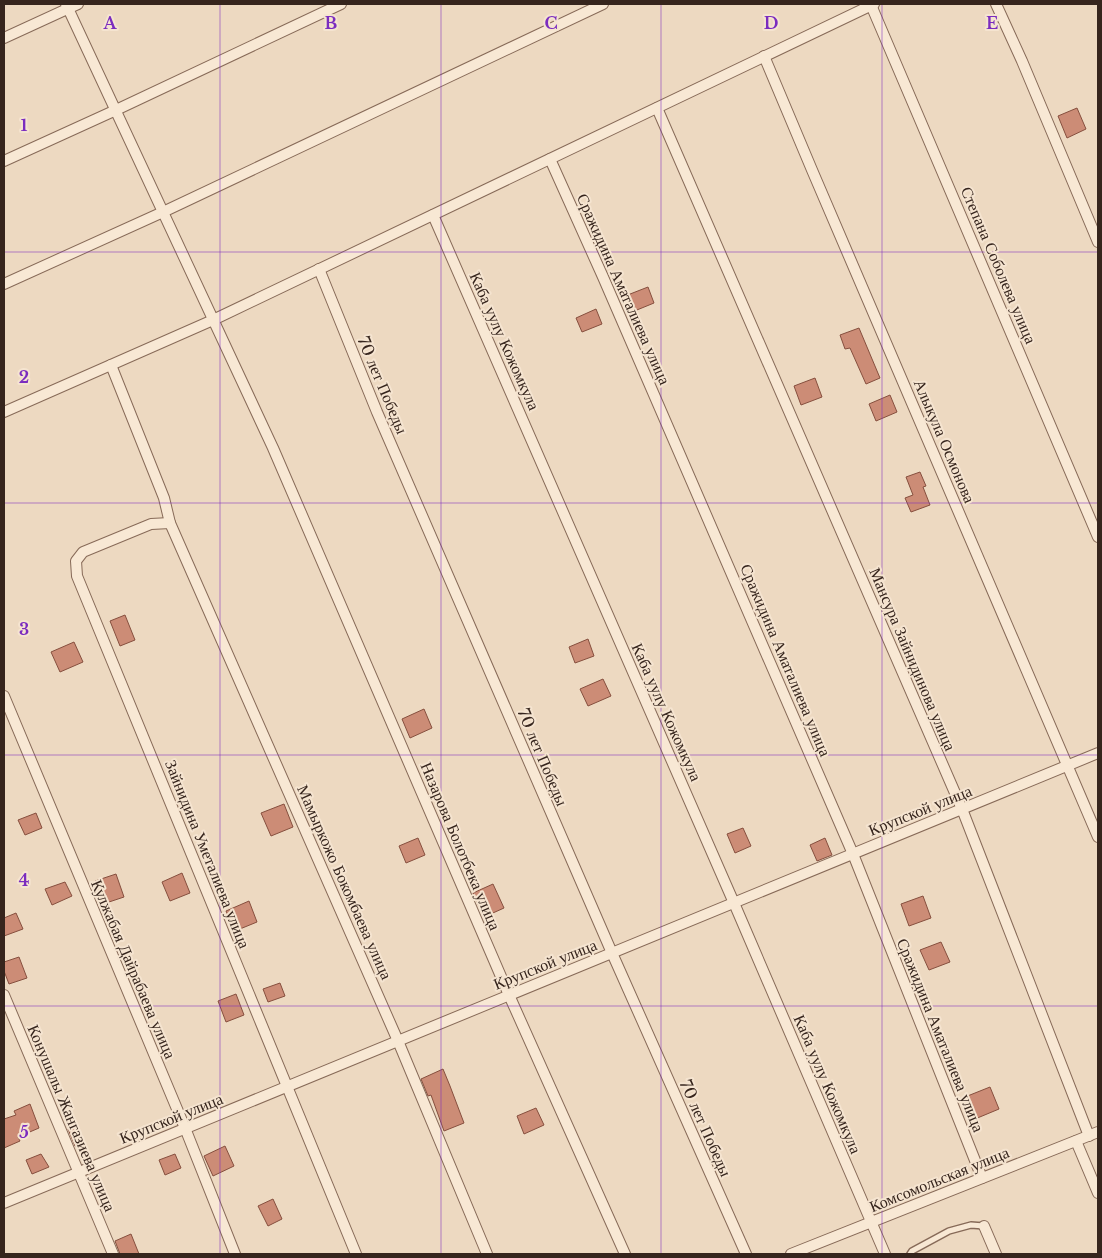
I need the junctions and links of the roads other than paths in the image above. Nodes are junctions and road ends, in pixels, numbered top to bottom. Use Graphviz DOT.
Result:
graph roads {
  1 [pos="78,4"];
  2 [pos="341,4"];
  3 [pos="603,4"];
  4 [pos="873,4"];
  5 [pos="996,4"];
  6 [pos="67,6"];
  7 [pos="4,38"];
  8 [pos="764,56"];
  9 [pos="657,108"];
  10 [pos="116,110"];
  11 [pos="550,159"];
  12 [pos="4,161"];
  13 [pos="163,212"];
  14 [pos="433,215"];
  15 [pos="1098,242"];
  16 [pos="319,269"];
  17 [pos="4,284"];
  18 [pos="213,320"];
  19 [pos="111,365"];
  20 [pos="4,412"];
  21 [pos="170,523"];
  22 [pos="1098,537"];
  23 [pos="4,696"];
  24 [pos="1098,753"];
  25 [pos="1068,765"];
  26 [pos="962,809"];
  27 [pos="1098,837"];
  28 [pos="853,854"];
  29 [pos="734,903"];
  30 [pos="612,953"];
  31 [pos="4,994"];
  32 [pos="509,995"];
  33 [pos="398,1041"];
  34 [pos="288,1086"];
  35 [pos="185,1128"];
  36 [pos="1094,1134"];
  37 [pos="1076,1141"];
  38 [pos="79,1172"];
  39 [pos="982,1178"];
  40 [pos="1098,1193"];
  41 [pos="4,1203"];
  42 [pos="871,1222"];
  43 [pos="984,1226"];
  44 [pos="113,1254"];
  45 [pos="235,1254"];
  46 [pos="356,1254"];
  47 [pos="487,1254"];
  48 [pos="625,1254"];
  49 [pos="746,1254"];
  50 [pos="791,1254"];
  51 [pos="885,1254"];
  52 [pos="910,1254"];
  53 [pos="996,1254"];
  1 -- 6 [label="street"];
  2 -- 10 [label="street"];
  3 -- 13 [label="street"];
  4 -- 8 [label="street"];
  4 -- 22 [label="street, Степана Соболева улица"];
  5 -- 15 [label="street"];
  6 -- 7 [label="street"];
  6 -- 10 [label="street, Назарова Болотбека улица"];
  8 -- 9 [label="street"];
  8 -- 25 [label="street, Алыкула Осмонова"];
  9 -- 11 [label="street"];
  9 -- 26 [label="street, Мансура Зайнидинова улица"];
  10 -- 12 [label="street"];
  10 -- 13 [label="street, Назарова Болотбека улица"];
  11 -- 14 [label="street"];
  11 -- 28 [label="street, Сражидина Аматалиева улица"];
  13 -- 17 [label="street"];
  13 -- 18 [label="street, Назарова Болотбека улица"];
  14 -- 16 [label="street"];
  14 -- 29 [label="street, Каба уулу Кожомкула"];
  16 -- 18 [label="street"];
  16 -- 30 [label="street, 70 лет Победы"];
  18 -- 19 [label="street"];
  18 -- 32 [label="street, Назарова Болотбека улица"];
  19 -- 20 [label="street"];
  19 -- 21 [label="street, Мамыркожо Бокомбаева улица"];
  21 -- 33 [label="street, Мамыркожо Бокомбаева улица"];
  21 -- 34 [label="street, Зайнидина Уметалиева улица"];
  23 -- 35 [label="street, Кулжабая Дайрабаева улица"];
  24 -- 25 [label="street, Крупской улица"];
  25 -- 26 [label="street, Крупской улица"];
  25 -- 27 [label="street, Алыкула Осмонова"];
  26 -- 28 [label="street, Крупской улица"];
  26 -- 36 [label="street, Мансура Зайнидинова улица"];
  28 -- 29 [label="street, Крупской улица"];
  28 -- 39 [label="street, Сражидина Аматалиева улица"];
  29 -- 30 [label="street, Крупской улица"];
  29 -- 42 [label="street, Каба уулу Кожомкула"];
  30 -- 32 [label="street, Крупской улица"];
  30 -- 49 [label="street, 70 лет Победы"];
  31 -- 38 [label="street, Конушалы Жангазиева улица"];
  32 -- 33 [label="street, Крупской улица"];
  32 -- 48 [label="street, Назарова Болотбека улица"];
  33 -- 34 [label="street, Крупской улица"];
  33 -- 47 [label="street, Мамыркожо Бокомбаева улица"];
  34 -- 35 [label="street, Крупской улица"];
  34 -- 46 [label="street, Зайнидина Уметалиева улица"];
  35 -- 38 [label="street, Крупской улица"];
  35 -- 45 [label="street, Кулжабая Дайрабаева улица"];
  36 -- 37 [label="street, Комсомольская улица"];
  37 -- 39 [label="street, Комсомольская улица"];
  37 -- 40 [label="street"];
  38 -- 41 [label="street, Крупской улица"];
  38 -- 44 [label="street, Конушалы Жангазиева улица"];
  39 -- 42 [label="street, Комсомольская улица"];
  42 -- 50 [label="street, Комсомольская улица"];
  42 -- 51 [label="street, Каба уулу Кожомкула"];
  43 -- 52 [label="lane"];
  43 -- 53 [label="street"];
}
